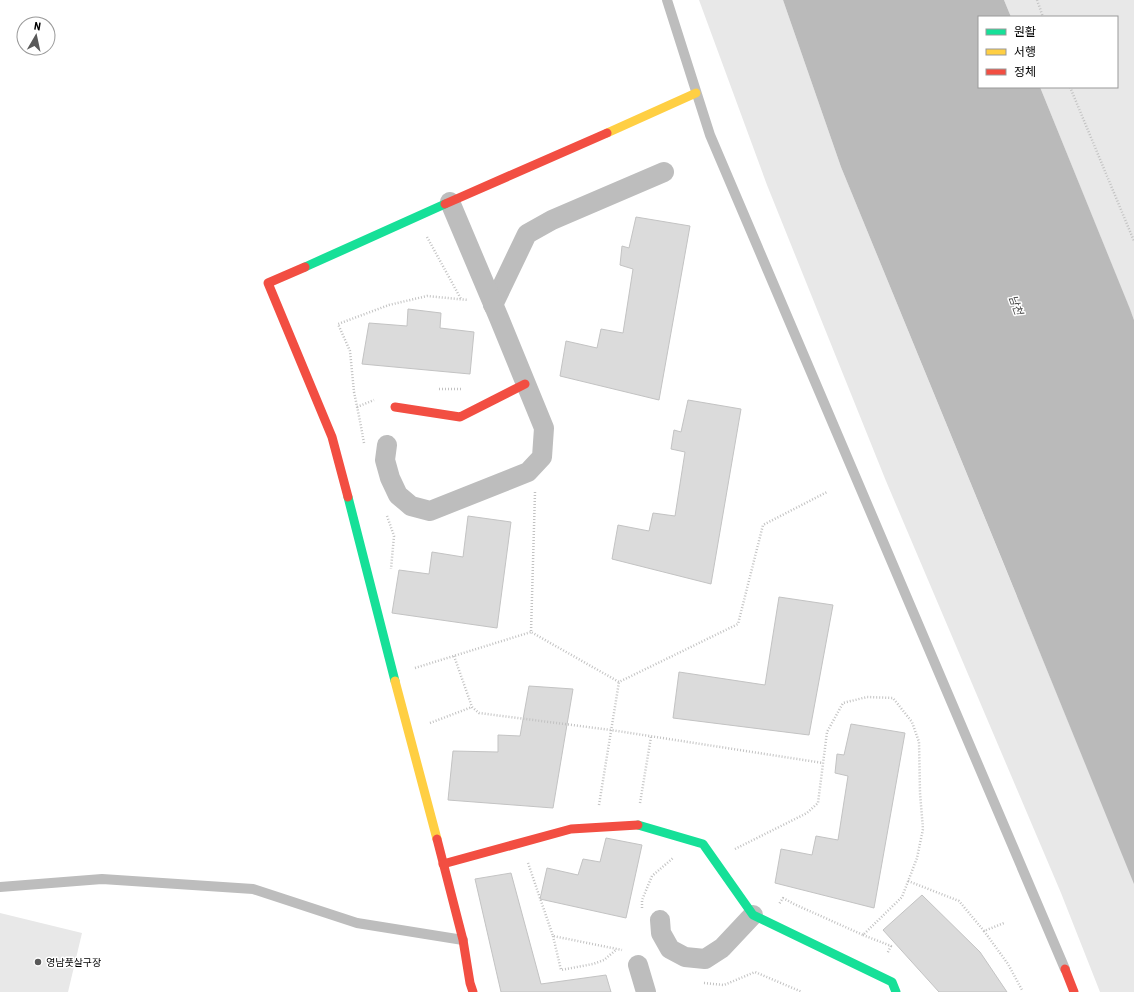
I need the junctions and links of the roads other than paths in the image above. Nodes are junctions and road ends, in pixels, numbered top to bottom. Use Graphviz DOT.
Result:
graph roads {
  1 [pos="667,0"];
  2 [pos="696,93"];
  3 [pos="664,172"];
  4 [pos="450,202"];
  5 [pos="493,305"];
  6 [pos="525,384"];
  7 [pos="395,407"];
  8 [pos="387,446"];
  9 [pos="443,864"];
  10 [pos="0,887"];
  11 [pos="753,915"];
  12 [pos="660,920"];
  13 [pos="463,940"];
  14 [pos="638,965"];
  15 [pos="1065,969"];
  16 [pos="469,989"];
  17 [pos="646,992"];
  18 [pos="896,992"];
  19 [pos="1074,992"];
  1 -- 2 [label="lane"];
  2 -- 4 [label="street"];
  2 -- 15 [label="lane"];
  3 -- 5 [label="street"];
  4 -- 5 [label="street"];
  4 -- 9 [label="street"];
  5 -- 6 [label="street"];
  6 -- 7 [label="street"];
  6 -- 8 [label="street"];
  9 -- 11 [label="street"];
  9 -- 13 [label="street"];
  10 -- 13 [label="lane"];
  11 -- 12 [label="street"];
  11 -- 18 [label="street"];
  13 -- 16 [label="street"];
  14 -- 17 [label="street"];
  15 -- 19 [label="street"];
}
